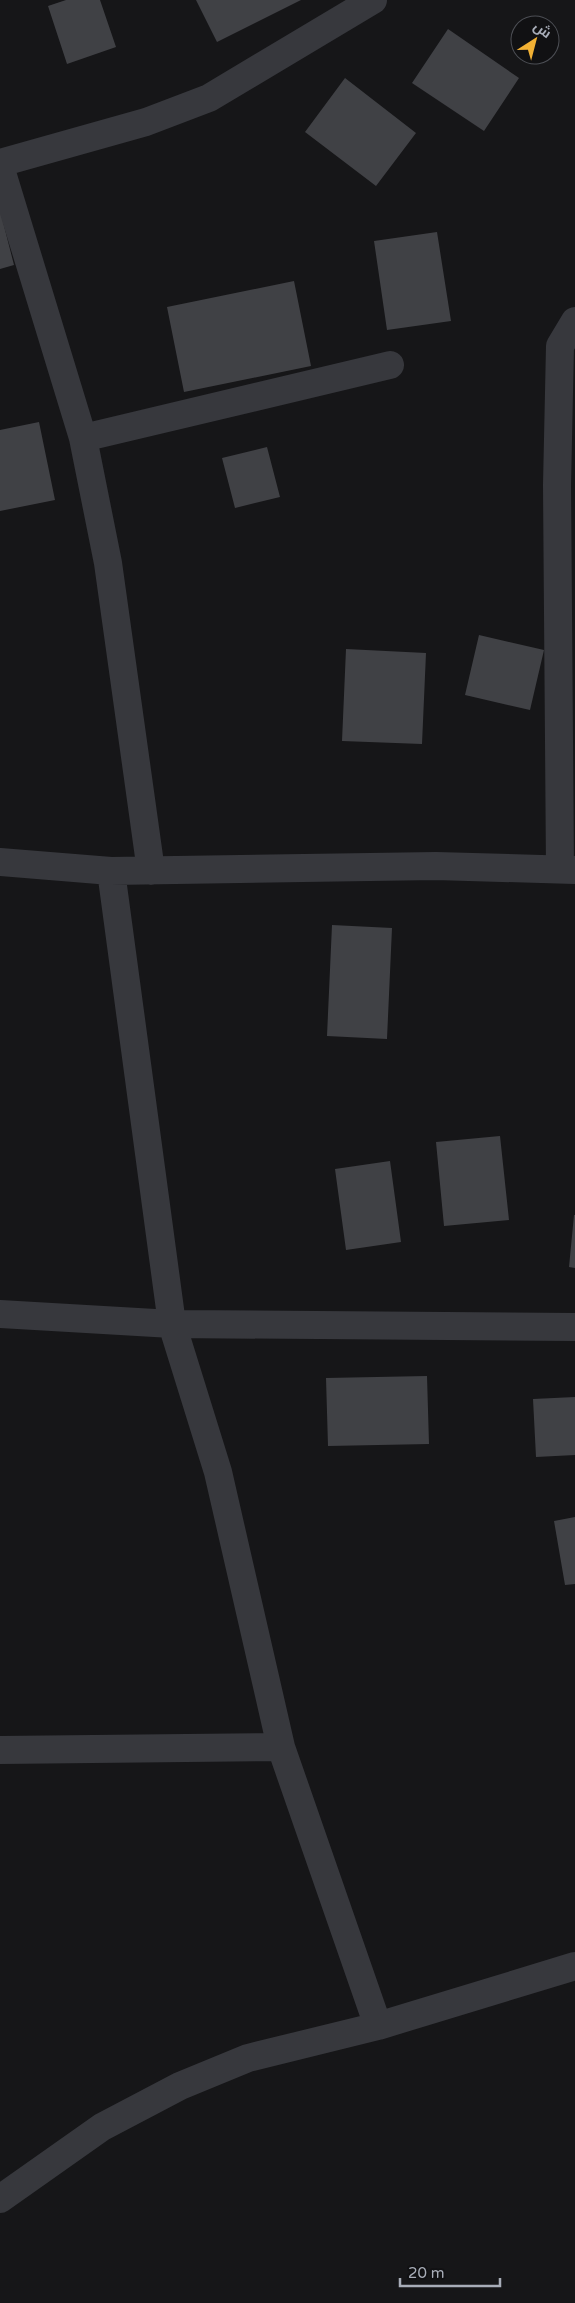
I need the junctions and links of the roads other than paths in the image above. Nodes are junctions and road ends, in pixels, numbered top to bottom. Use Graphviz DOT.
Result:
graph roads {
  1 [pos="373,0"];
  2 [pos="0,164"];
  3 [pos="575,321"];
  4 [pos="390,365"];
  5 [pos="84,438"];
  6 [pos="566,479"];
  7 [pos="0,862"];
  8 [pos="568,870"];
  9 [pos="151,871"];
  10 [pos="111,872"];
  11 [pos="0,1314"];
  12 [pos="172,1324"];
  13 [pos="575,1327"];
  14 [pos="281,1747"];
  15 [pos="0,1750"];
  16 [pos="575,1966"];
  17 [pos="378,2026"];
  18 [pos="0,2200"];
  1 -- 2 [label="street"];
  2 -- 5 [label="street"];
  3 -- 6 [label="street"];
  4 -- 5 [label="street"];
  5 -- 9 [label="street"];
  6 -- 8 [label="street"];
  7 -- 10 [label="street"];
  8 -- 9 [label="street"];
  9 -- 10 [label="street"];
  10 -- 12 [label="street"];
  11 -- 12 [label="street"];
  12 -- 13 [label="street"];
  12 -- 14 [label="street"];
  14 -- 15 [label="street"];
  14 -- 17 [label="street"];
  16 -- 17 [label="street"];
  17 -- 18 [label="street"];
}
